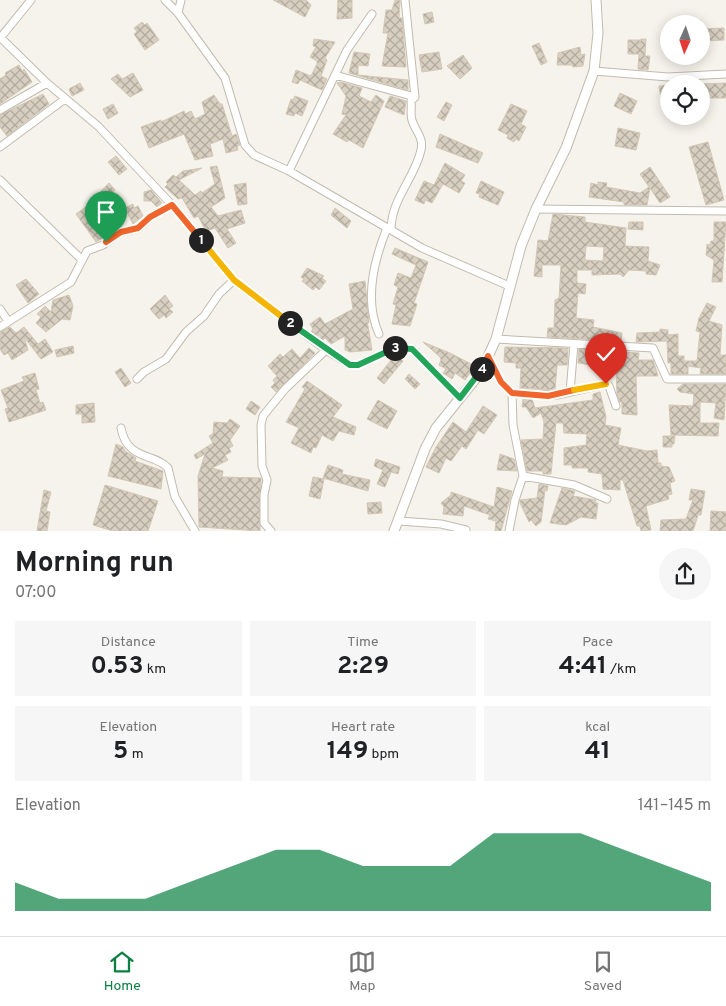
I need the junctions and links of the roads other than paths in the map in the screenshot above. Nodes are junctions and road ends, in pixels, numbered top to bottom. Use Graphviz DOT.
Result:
graph roads {
  1 [pos="31,0"];
  2 [pos="165,0"];
  3 [pos="181,0"];
  4 [pos="405,0"];
  5 [pos="596,0"];
  6 [pos="178,13"];
  7 [pos="372,14"];
  8 [pos="0,37"];
  9 [pos="594,72"];
  10 [pos="726,74"];
  11 [pos="335,75"];
  12 [pos="47,83"];
  13 [pos="415,97"];
  14 [pos="65,99"];
  15 [pos="0,110"];
  16 [pos="0,147"];
  17 [pos="290,171"];
  18 [pos="0,180"];
  19 [pos="172,205"];
  20 [pos="536,209"];
  21 [pos="726,211"];
  22 [pos="389,229"];
  23 [pos="81,259"];
  24 [pos="234,280"];
  25 [pos="509,286"];
  26 [pos="0,309"];
  27 [pos="8,321"];
  28 [pos="0,326"];
  29 [pos="379,334"];
  30 [pos="496,339"];
  31 [pos="574,344"];
  32 [pos="326,350"];
  33 [pos="488,356"];
  34 [pos="726,379"];
  35 [pos="137,380"];
  36 [pos="570,392"];
  37 [pos="512,393"];
  38 [pos="460,398"];
  39 [pos="616,406"];
  40 [pos="121,428"];
  41 [pos="523,476"];
  42 [pos="607,499"];
  43 [pos="399,521"];
  44 [pos="466,530"];
  45 [pos="195,531"];
  46 [pos="271,531"];
  47 [pos="394,531"];
  48 [pos="509,531"];
  1 -- 8 [label="street"];
  2 -- 6 [label="street"];
  3 -- 6 [label="street"];
  4 -- 13 [label="street"];
  5 -- 9 [label="street"];
  6 -- 17 [label="street"];
  7 -- 11 [label="street"];
  8 -- 12 [label="street"];
  9 -- 10 [label="street"];
  9 -- 20 [label="street"];
  11 -- 13 [label="street"];
  11 -- 17 [label="street"];
  12 -- 14 [label="street"];
  12 -- 15 [label="street"];
  13 -- 22 [label="street"];
  14 -- 16 [label="street"];
  14 -- 19 [label="street"];
  17 -- 22 [label="street"];
  18 -- 23 [label="street"];
  19 -- 23 [label="street"];
  19 -- 24 [label="street"];
  20 -- 21 [label="street"];
  20 -- 25 [label="street"];
  22 -- 25 [label="street"];
  22 -- 29 [label="street"];
  23 -- 27 [label="street"];
  24 -- 32 [label="street"];
  24 -- 35 [label="street"];
  25 -- 30 [label="street"];
  26 -- 27 [label="street"];
  27 -- 28 [label="street"];
  30 -- 31 [label="street"];
  30 -- 33 [label="street"];
  31 -- 34 [label="street"];
  31 -- 36 [label="street"];
  32 -- 38 [label="street"];
  32 -- 46 [label="street"];
  33 -- 37 [label="street"];
  33 -- 38 [label="street"];
  36 -- 37 [label="street"];
  36 -- 39 [label="street"];
  37 -- 41 [label="street"];
  38 -- 43 [label="street"];
  40 -- 45 [label="street"];
  41 -- 42 [label="street"];
  41 -- 48 [label="street"];
  43 -- 44 [label="street"];
  43 -- 47 [label="street"];
}
